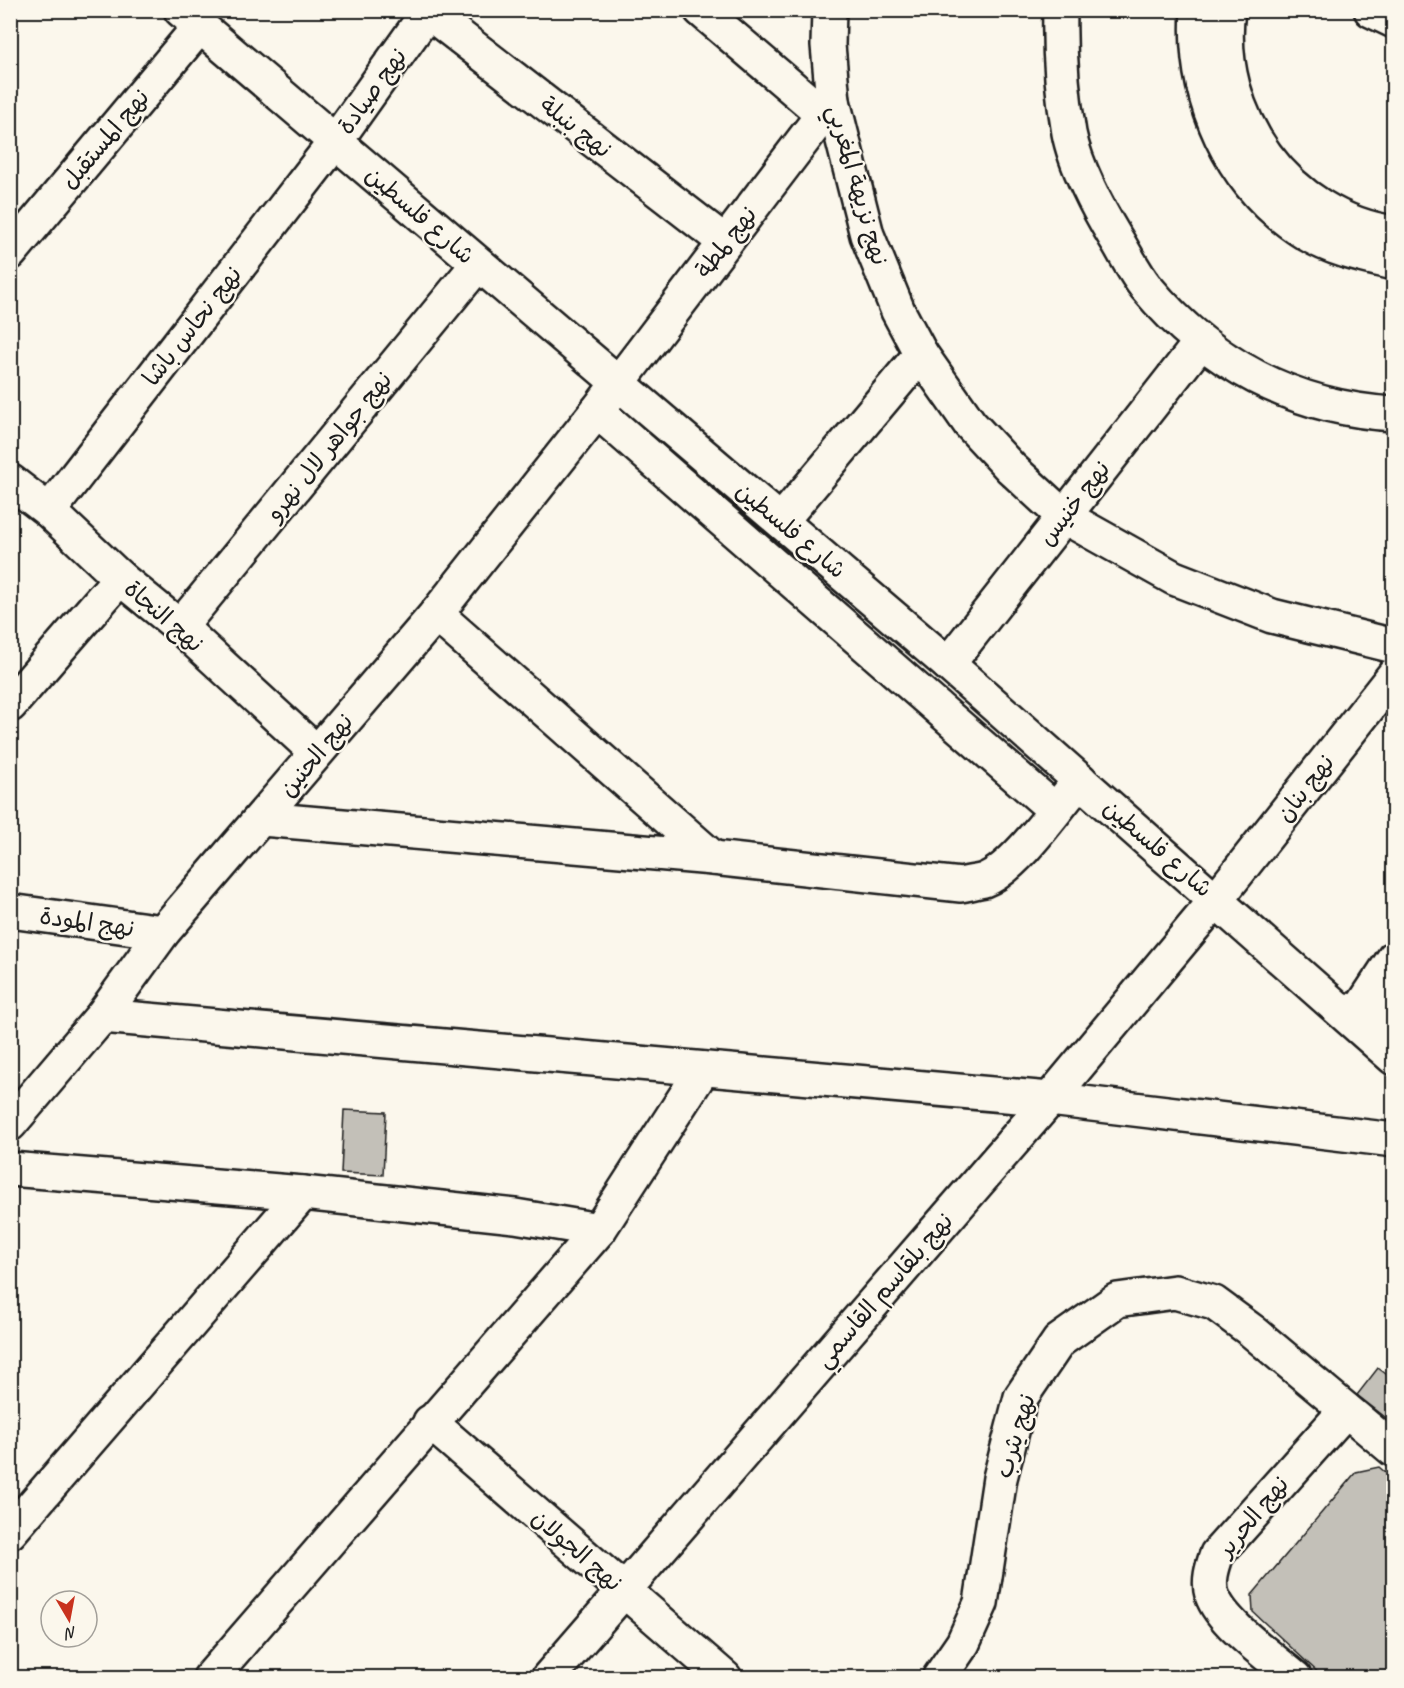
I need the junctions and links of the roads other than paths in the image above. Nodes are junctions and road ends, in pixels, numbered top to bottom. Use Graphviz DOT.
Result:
graph roads {
  1 [pos="701,10"];
  2 [pos="829,10"];
  3 [pos="1060,10"];
  4 [pos="1198,10"];
  5 [pos="1228,10"];
  6 [pos="1371,10"];
  7 [pos="428,11"];
  8 [pos="190,18"];
  9 [pos="1394,21"];
  10 [pos="828,107"];
  11 [pos="335,142"];
  12 [pos="1394,233"];
  13 [pos="725,242"];
  14 [pos="10,253"];
  15 [pos="1394,263"];
  16 [pos="478,264"];
  17 [pos="1200,343"];
  18 [pos="921,354"];
  19 [pos="618,383"];
  20 [pos="597,411"];
  21 [pos="1394,414"];
  22 [pos="10,481"];
  23 [pos="49,511"];
  24 [pos="1063,516"];
  25 [pos="781,521"];
  26 [pos="120,578"];
  27 [pos="436,614"];
  28 [pos="180,627"];
  29 [pos="1394,646"];
  30 [pos="948,664"];
  31 [pos="1394,675"];
  32 [pos="10,705"];
  33 [pos="316,752"];
  34 [pos="1080,780"];
  35 [pos="1055,810"];
  36 [pos="262,819"];
  37 [pos="713,858"];
  38 [pos="1216,900"];
  39 [pos="10,911"];
  40 [pos="163,932"];
  41 [pos="1394,958"];
  42 [pos="1351,1010"];
  43 [pos="1394,1013"];
  44 [pos="102,1016"];
  45 [pos="1394,1058"];
  46 [pos="703,1069"];
  47 [pos="1050,1099"];
  48 [pos="10,1124"];
  49 [pos="1394,1140"];
  50 [pos="10,1169"];
  51 [pos="303,1193"];
  52 [pos="599,1230"];
  53 [pos="1346,1410"];
  54 [pos="430,1422"];
  55 [pos="1394,1449"];
  56 [pos="10,1532"];
  57 [pos="624,1591"];
  58 [pos="210,1677"];
  59 [pos="548,1677"];
  60 [pos="725,1677"];
  61 [pos="939,1677"];
  62 [pos="1294,1677"];
  1 -- 10 [label="street"];
  2 -- 10 [label="street, نهج نزيهة المغربي"];
  3 -- 17 [label="street"];
  4 -- 15 [label="street"];
  5 -- 12 [label="street"];
  6 -- 9 [label="street"];
  7 -- 11 [label="street, نهج صيادة"];
  7 -- 13 [label="street, نهج بنبلة"];
  8 -- 11 [label="street, شارع فلسطين"];
  8 -- 14 [label="street, نهج المستقبل"];
  10 -- 13 [label="street, نهج لمطة"];
  10 -- 18 [label="street, نهج نزيهة المغربي"];
  11 -- 16 [label="street, شارع فلسطين"];
  11 -- 23 [label="street, نهج نحاس باشا"];
  13 -- 19 [label="street, نهج لمطة"];
  16 -- 19 [label="street, شارع فلسطين"];
  16 -- 28 [label="street, نهج جواهر لال نهرو"];
  17 -- 21 [label="street"];
  17 -- 24 [label="street, نهج خنيس"];
  18 -- 24 [label="street, نهج نزيهة المغربي"];
  18 -- 25 [label="street"];
  19 -- 20 [label="street, نهج الحنين"];
  19 -- 25 [label="street, شارع فلسطين"];
  20 -- 27 [label="street, نهج الحنين"];
  20 -- 35 [label="street"];
  22 -- 23 [label="street, نهج النجاة"];
  23 -- 26 [label="street, نهج النجاة"];
  24 -- 29 [label="street, نهج نزيهة المغربي"];
  24 -- 30 [label="street, نهج خنيس"];
  25 -- 30 [label="street, شارع فلسطين"];
  26 -- 28 [label="street, نهج النجاة"];
  26 -- 32 [label="street"];
  27 -- 33 [label="street, نهج الحنين"];
  27 -- 37 [label="street"];
  28 -- 33 [label="street, نهج النجاة"];
  30 -- 34 [label="street, شارع فلسطين"];
  31 -- 38 [label="street, نهج بنان"];
  33 -- 36 [label="street, نهج الحنين"];
  34 -- 35 [label="street"];
  34 -- 38 [label="street, شارع فلسطين"];
  35 -- 37 [label="street"];
  36 -- 37 [label="street"];
  36 -- 40 [label="street, نهج الحنين"];
  38 -- 42 [label="street, شارع فلسطين"];
  38 -- 47 [label="street, نهج بلقاسم القاسمي"];
  39 -- 40 [label="street, نهج المودة"];
  40 -- 44 [label="street, نهج الحنين"];
  41 -- 42 [label="street"];
  42 -- 43 [label="street"];
  42 -- 45 [label="street, شارع فلسطين"];
  44 -- 46 [label="street"];
  44 -- 48 [label="street, نهج الحنين"];
  46 -- 47 [label="street"];
  46 -- 52 [label="street"];
  47 -- 49 [label="street"];
  47 -- 57 [label="street, نهج بلقاسم القاسمي"];
  50 -- 51 [label="street"];
  51 -- 52 [label="street"];
  51 -- 56 [label="street"];
  52 -- 54 [label="street"];
  53 -- 55 [label="street, نهج يثرب"];
  53 -- 61 [label="street, نهج يثرب"];
  53 -- 62 [label="street, نهج الحرير"];
  54 -- 57 [label="street, نهج الجولان"];
  54 -- 58 [label="street"];
  57 -- 59 [label="street, نهج بلقاسم القاسمي"];
  57 -- 60 [label="street, نهج الجولان"];
}
